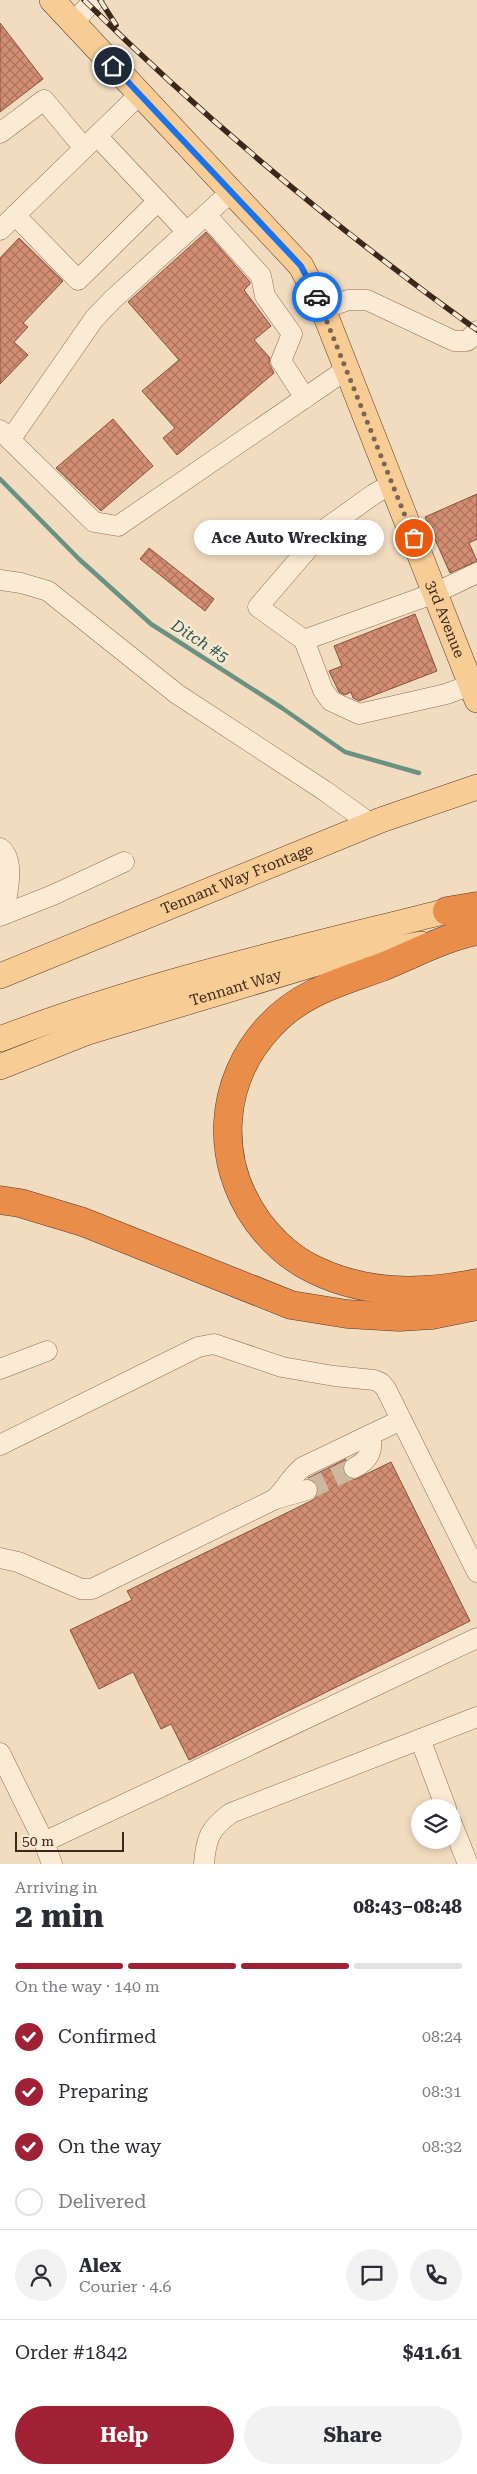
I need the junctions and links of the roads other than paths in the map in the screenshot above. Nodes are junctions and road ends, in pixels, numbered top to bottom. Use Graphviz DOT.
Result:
graph roads {
  1 [pos="52,0"];
  2 [pos="94,0"];
  3 [pos="73,23"];
  4 [pos="140,94"];
  5 [pos="0,133"];
  6 [pos="90,142"];
  7 [pos="231,192"];
  8 [pos="158,201"];
  9 [pos="15,215"];
  10 [pos="206,215"];
  11 [pos="0,230"];
  12 [pos="187,232"];
  13 [pos="323,309"];
  14 [pos="477,331"];
  15 [pos="346,368"];
  16 [pos="305,398"];
  17 [pos="5,435"];
  18 [pos="392,484"];
  19 [pos="477,573"];
  20 [pos="0,580"];
  21 [pos="435,593"];
  22 [pos="304,640"];
  23 [pos="474,692"];
  24 [pos="477,787"];
  25 [pos="371,824"];
  26 [pos="0,848"];
  27 [pos="124,862"];
  28 [pos="447,911"];
  29 [pos="2,915"];
  30 [pos="476,923"];
  31 [pos="447,939"];
  32 [pos="0,976"];
  33 [pos="0,1039"];
  34 [pos="0,1067"];
  35 [pos="0,1200"];
  36 [pos="477,1284"];
  37 [pos="477,1306"];
  38 [pos="47,1351"];
  39 [pos="0,1369"];
  40 [pos="401,1420"];
  41 [pos="370,1435"];
  42 [pos="0,1445"];
  43 [pos="354,1468"];
  44 [pos="307,1490"];
  45 [pos="275,1499"];
  46 [pos="0,1558"];
  47 [pos="477,1572"];
  48 [pos="477,1638"];
  49 [pos="477,1717"];
  50 [pos="420,1739"];
  51 [pos="0,1753"];
  52 [pos="443,1799"];
  53 [pos="461,1840"];
  54 [pos="44,1842"];
  55 [pos="470,1857"];
  56 [pos="52,1864"];
  57 [pos="204,1864"];
  1 -- 3 [label="main road, 3rd Avenue"];
  2 -- 3 [label="street"];
  3 -- 4 [label="main road, 3rd Avenue"];
  4 -- 6 [label="street"];
  4 -- 7 [label="main road, 3rd Avenue"];
  5 -- 6 [label="street"];
  6 -- 8 [label="street"];
  6 -- 9 [label="street"];
  7 -- 10 [label="street"];
  7 -- 13 [label="main road, 3rd Avenue"];
  8 -- 9 [label="street"];
  8 -- 12 [label="street"];
  9 -- 11 [label="street"];
  10 -- 12 [label="street"];
  10 -- 16 [label="street"];
  12 -- 17 [label="street"];
  13 -- 14 [label="street"];
  13 -- 15 [label="main road, 3rd Avenue"];
  15 -- 16 [label="street"];
  15 -- 18 [label="main road, 3rd Avenue"];
  16 -- 17 [label="street"];
  18 -- 21 [label="main road, 3rd Avenue"];
  18 -- 22 [label="street"];
  19 -- 21 [label="street"];
  20 -- 25 [label="street"];
  21 -- 22 [label="street"];
  21 -- 23 [label="main road, 3rd Avenue"];
  22 -- 23 [label="street"];
  24 -- 25 [label="main road, Tennant Way Frontage"];
  25 -- 32 [label="main road, Tennant Way Frontage"];
  26 -- 29 [label="street"];
  27 -- 29 [label="street"];
  28 -- 30 [label="highway, Tennant Way"];
  28 -- 33 [label="main road, Tennant Way"];
  30 -- 31 [label="highway, Tennant Way"];
  31 -- 34 [label="main road, Tennant Way"];
  31 -- 36 [label="highway"];
  35 -- 37 [label="highway"];
  38 -- 39 [label="street"];
  40 -- 41 [label="street"];
  40 -- 42 [label="street"];
  40 -- 47 [label="street"];
  41 -- 43 [label="street"];
  41 -- 45 [label="street"];
  44 -- 45 [label="street"];
  45 -- 46 [label="street"];
  48 -- 54 [label="street"];
  49 -- 50 [label="street"];
  50 -- 52 [label="street"];
  50 -- 57 [label="street"];
  51 -- 54 [label="street"];
  53 -- 55 [label="street"];
  54 -- 56 [label="street"];
}
